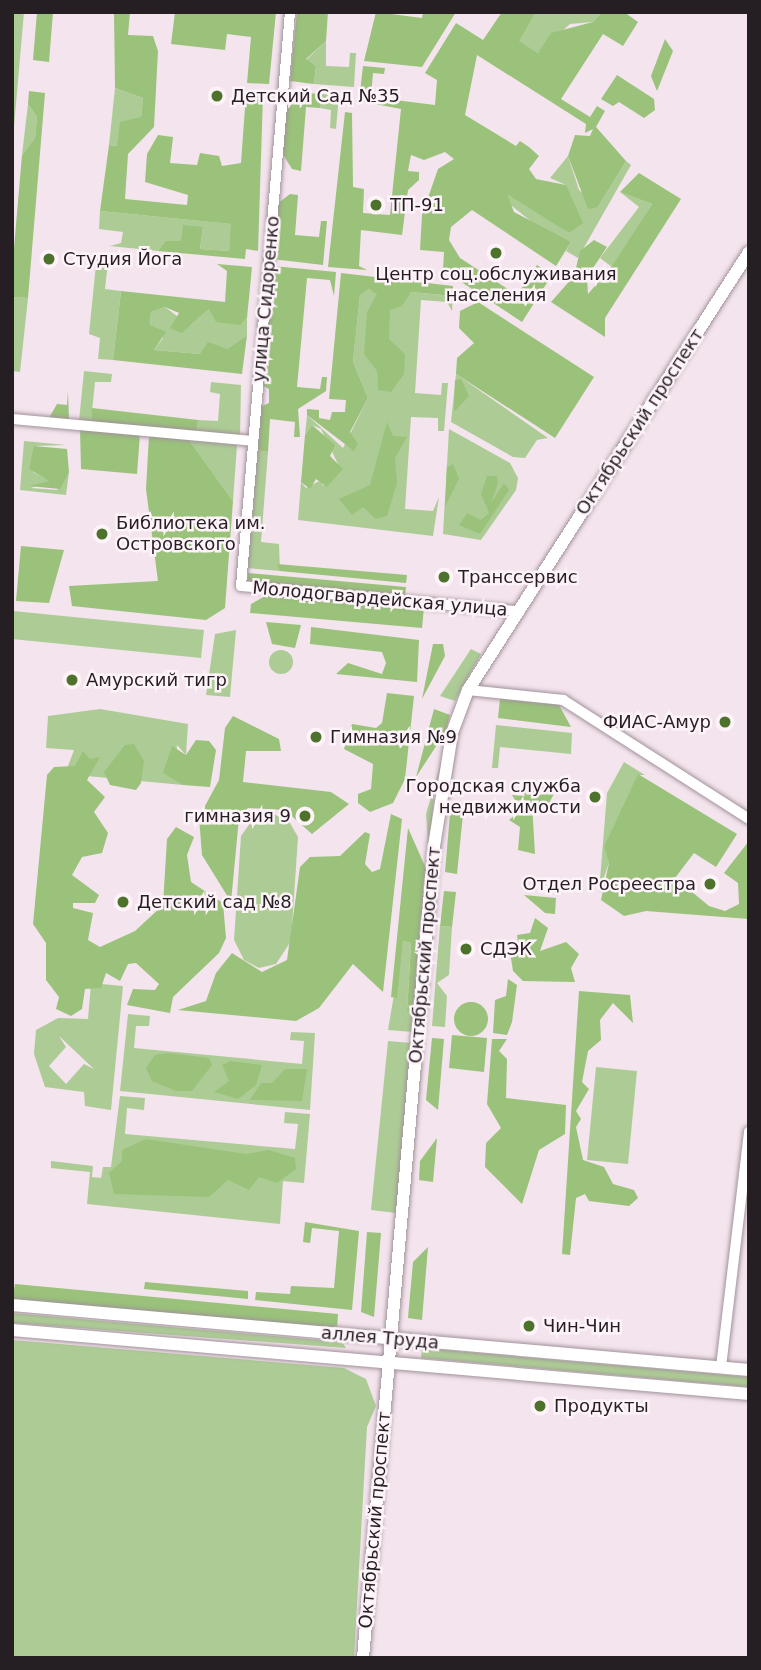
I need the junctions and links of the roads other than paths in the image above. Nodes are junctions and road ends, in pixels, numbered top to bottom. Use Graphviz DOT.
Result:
graph roads {
  1 [pos="290,12"];
  2 [pos="749,252"];
  3 [pos="12,419"];
  4 [pos="253,441"];
  5 [pos="241,586"];
  6 [pos="518,611"];
  7 [pos="468,690"];
  8 [pos="749,818"];
  9 [pos="749,1132"];
  10 [pos="12,1306"];
  11 [pos="12,1330"];
  12 [pos="391,1339"];
  13 [pos="389,1363"];
  14 [pos="722,1367"];
  15 [pos="749,1370"];
  16 [pos="749,1394"];
  17 [pos="363,1658"];
  1 -- 4 [label="street, улица Сидоренко"];
  2 -- 6 [label="street, Октябрьский проспект"];
  3 -- 4 [label="street"];
  4 -- 5 [label="street, улица Сидоренко"];
  5 -- 6 [label="street, Молодогвардейская улица"];
  6 -- 7 [label="street, Октябрьский проспект"];
  7 -- 8 [label="street"];
  7 -- 12 [label="street, Октябрьский проспект"];
  9 -- 14 [label="street"];
  10 -- 12 [label="street, аллея Труда"];
  11 -- 13 [label="street, аллея Труда"];
  12 -- 13 [label="street, Октябрьский проспект"];
  12 -- 14 [label="street, аллея Труда"];
  13 -- 16 [label="street, аллея Труда"];
  13 -- 17 [label="street, Октябрьский проспект"];
  14 -- 15 [label="street, аллея Труда"];
}
